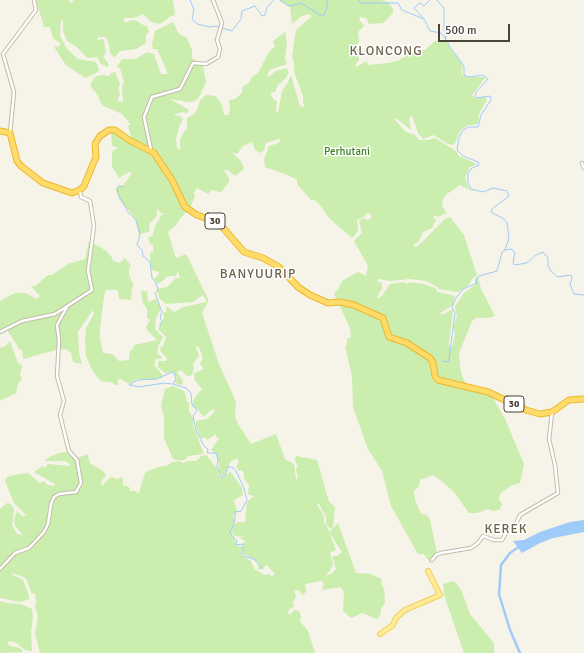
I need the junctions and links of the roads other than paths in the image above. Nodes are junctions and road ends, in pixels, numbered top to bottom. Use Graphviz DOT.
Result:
graph roads {
  1 [pos="34,0"];
  2 [pos="213,0"];
  3 [pos="0,131"];
  4 [pos="10,133"];
  5 [pos="151,150"];
  6 [pos="582,163"];
  7 [pos="584,168"];
  8 [pos="80,190"];
  9 [pos="67,307"];
  10 [pos="0,332"];
  11 [pos="584,399"];
  12 [pos="552,412"];
  13 [pos="432,560"];
  14 [pos="0,569"];
  15 [pos="428,571"];
  16 [pos="380,634"];
  1 -- 4 [label="street"];
  2 -- 5 [label="street"];
  3 -- 4 [label="highway"];
  4 -- 8 [label="highway"];
  5 -- 8 [label="highway"];
  5 -- 12 [label="highway, 30"];
  6 -- 7 [label="street"];
  8 -- 9 [label="street"];
  9 -- 10 [label="street"];
  9 -- 14 [label="street"];
  11 -- 12 [label="highway"];
  12 -- 13 [label="street"];
  15 -- 16 [label="main road"];
}
